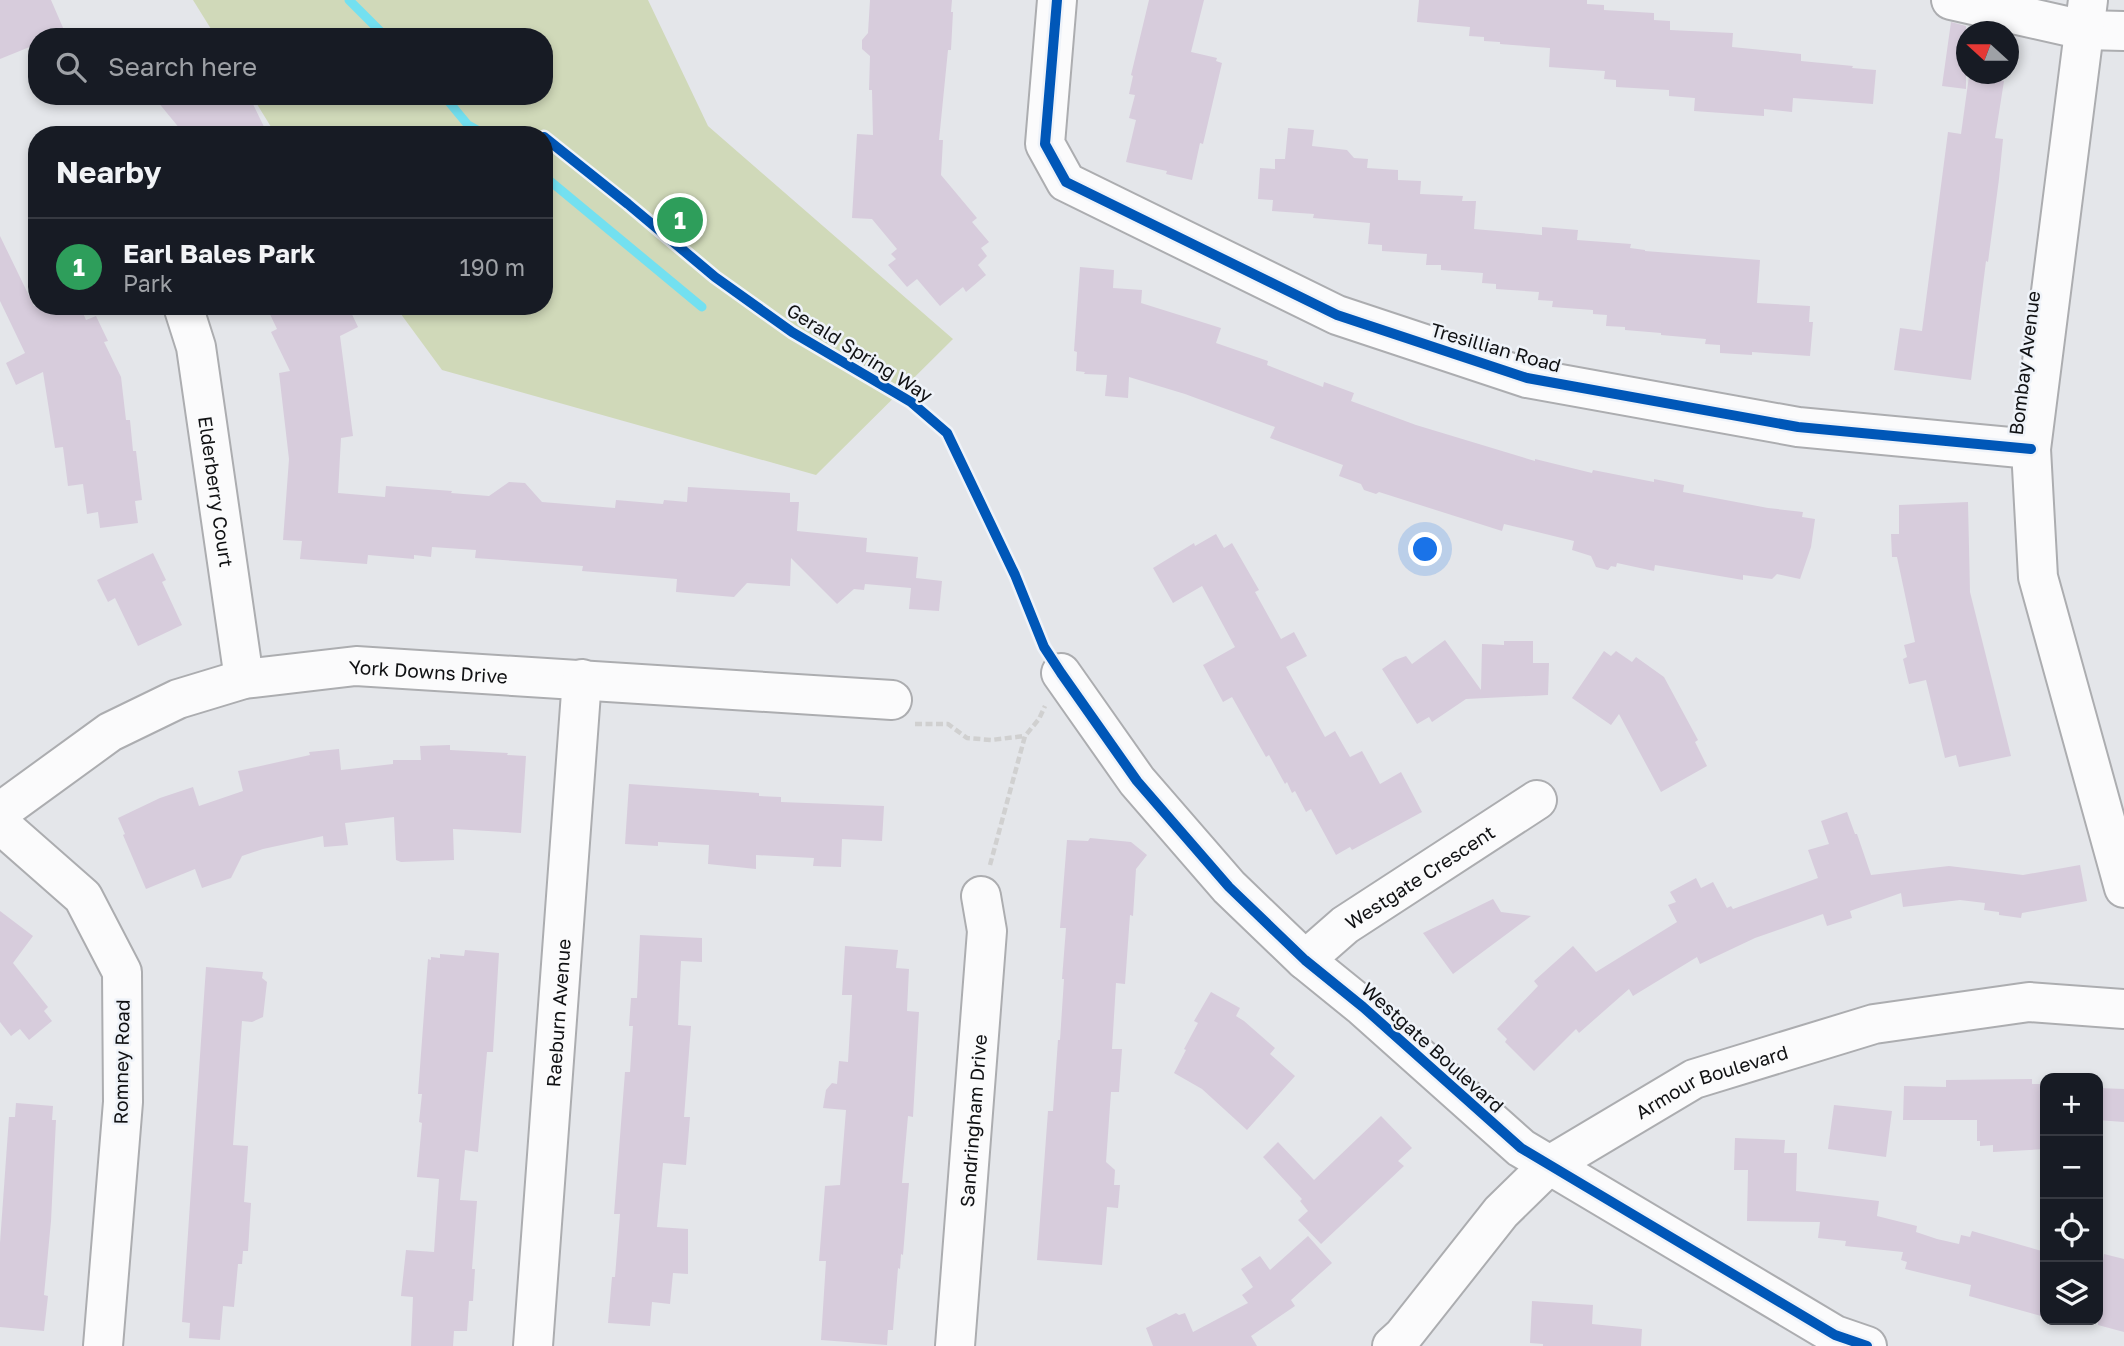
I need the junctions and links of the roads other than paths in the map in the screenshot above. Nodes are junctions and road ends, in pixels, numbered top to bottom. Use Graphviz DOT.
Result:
graph roads {
  1 [pos="1057,0"];
  2 [pos="1951,0"];
  3 [pos="2086,15"];
  4 [pos="2124,31"];
  5 [pos="186,315"];
  6 [pos="2031,449"];
  7 [pos="1061,673"];
  8 [pos="244,679"];
  9 [pos="582,679"];
  10 [pos="892,700"];
  11 [pos="1537,800"];
  12 [pos="0,812"];
  13 [pos="0,824"];
  14 [pos="2124,888"];
  15 [pos="981,896"];
  16 [pos="1305,960"];
  17 [pos="2124,1009"];
  18 [pos="1548,1166"];
  19 [pos="1845,1342"];
  20 [pos="103,1346"];
  21 [pos="533,1346"];
  22 [pos="955,1346"];
  23 [pos="1392,1346"];
  1 -- 6 [label="street, Tresillian Road"];
  2 -- 3 [label="street"];
  3 -- 4 [label="street"];
  3 -- 6 [label="street, Bombay Avenue"];
  5 -- 8 [label="street, Elderberry Court"];
  6 -- 14 [label="street, Bombay Avenue"];
  7 -- 16 [label="street, Westgate Boulevard"];
  8 -- 9 [label="street, York Downs Drive"];
  8 -- 12 [label="street, York Downs Drive"];
  9 -- 10 [label="street, York Downs Drive"];
  9 -- 21 [label="street, Raeburn Avenue"];
  11 -- 16 [label="street, Westgate Crescent"];
  13 -- 20 [label="street, Romney Road"];
  15 -- 22 [label="street, Sandringham Drive"];
  16 -- 18 [label="street, Westgate Boulevard"];
  17 -- 18 [label="street, Armour Boulevard"];
  18 -- 19 [label="street, Westgate Boulevard"];
  18 -- 23 [label="street, Armour Boulevard"];
}
